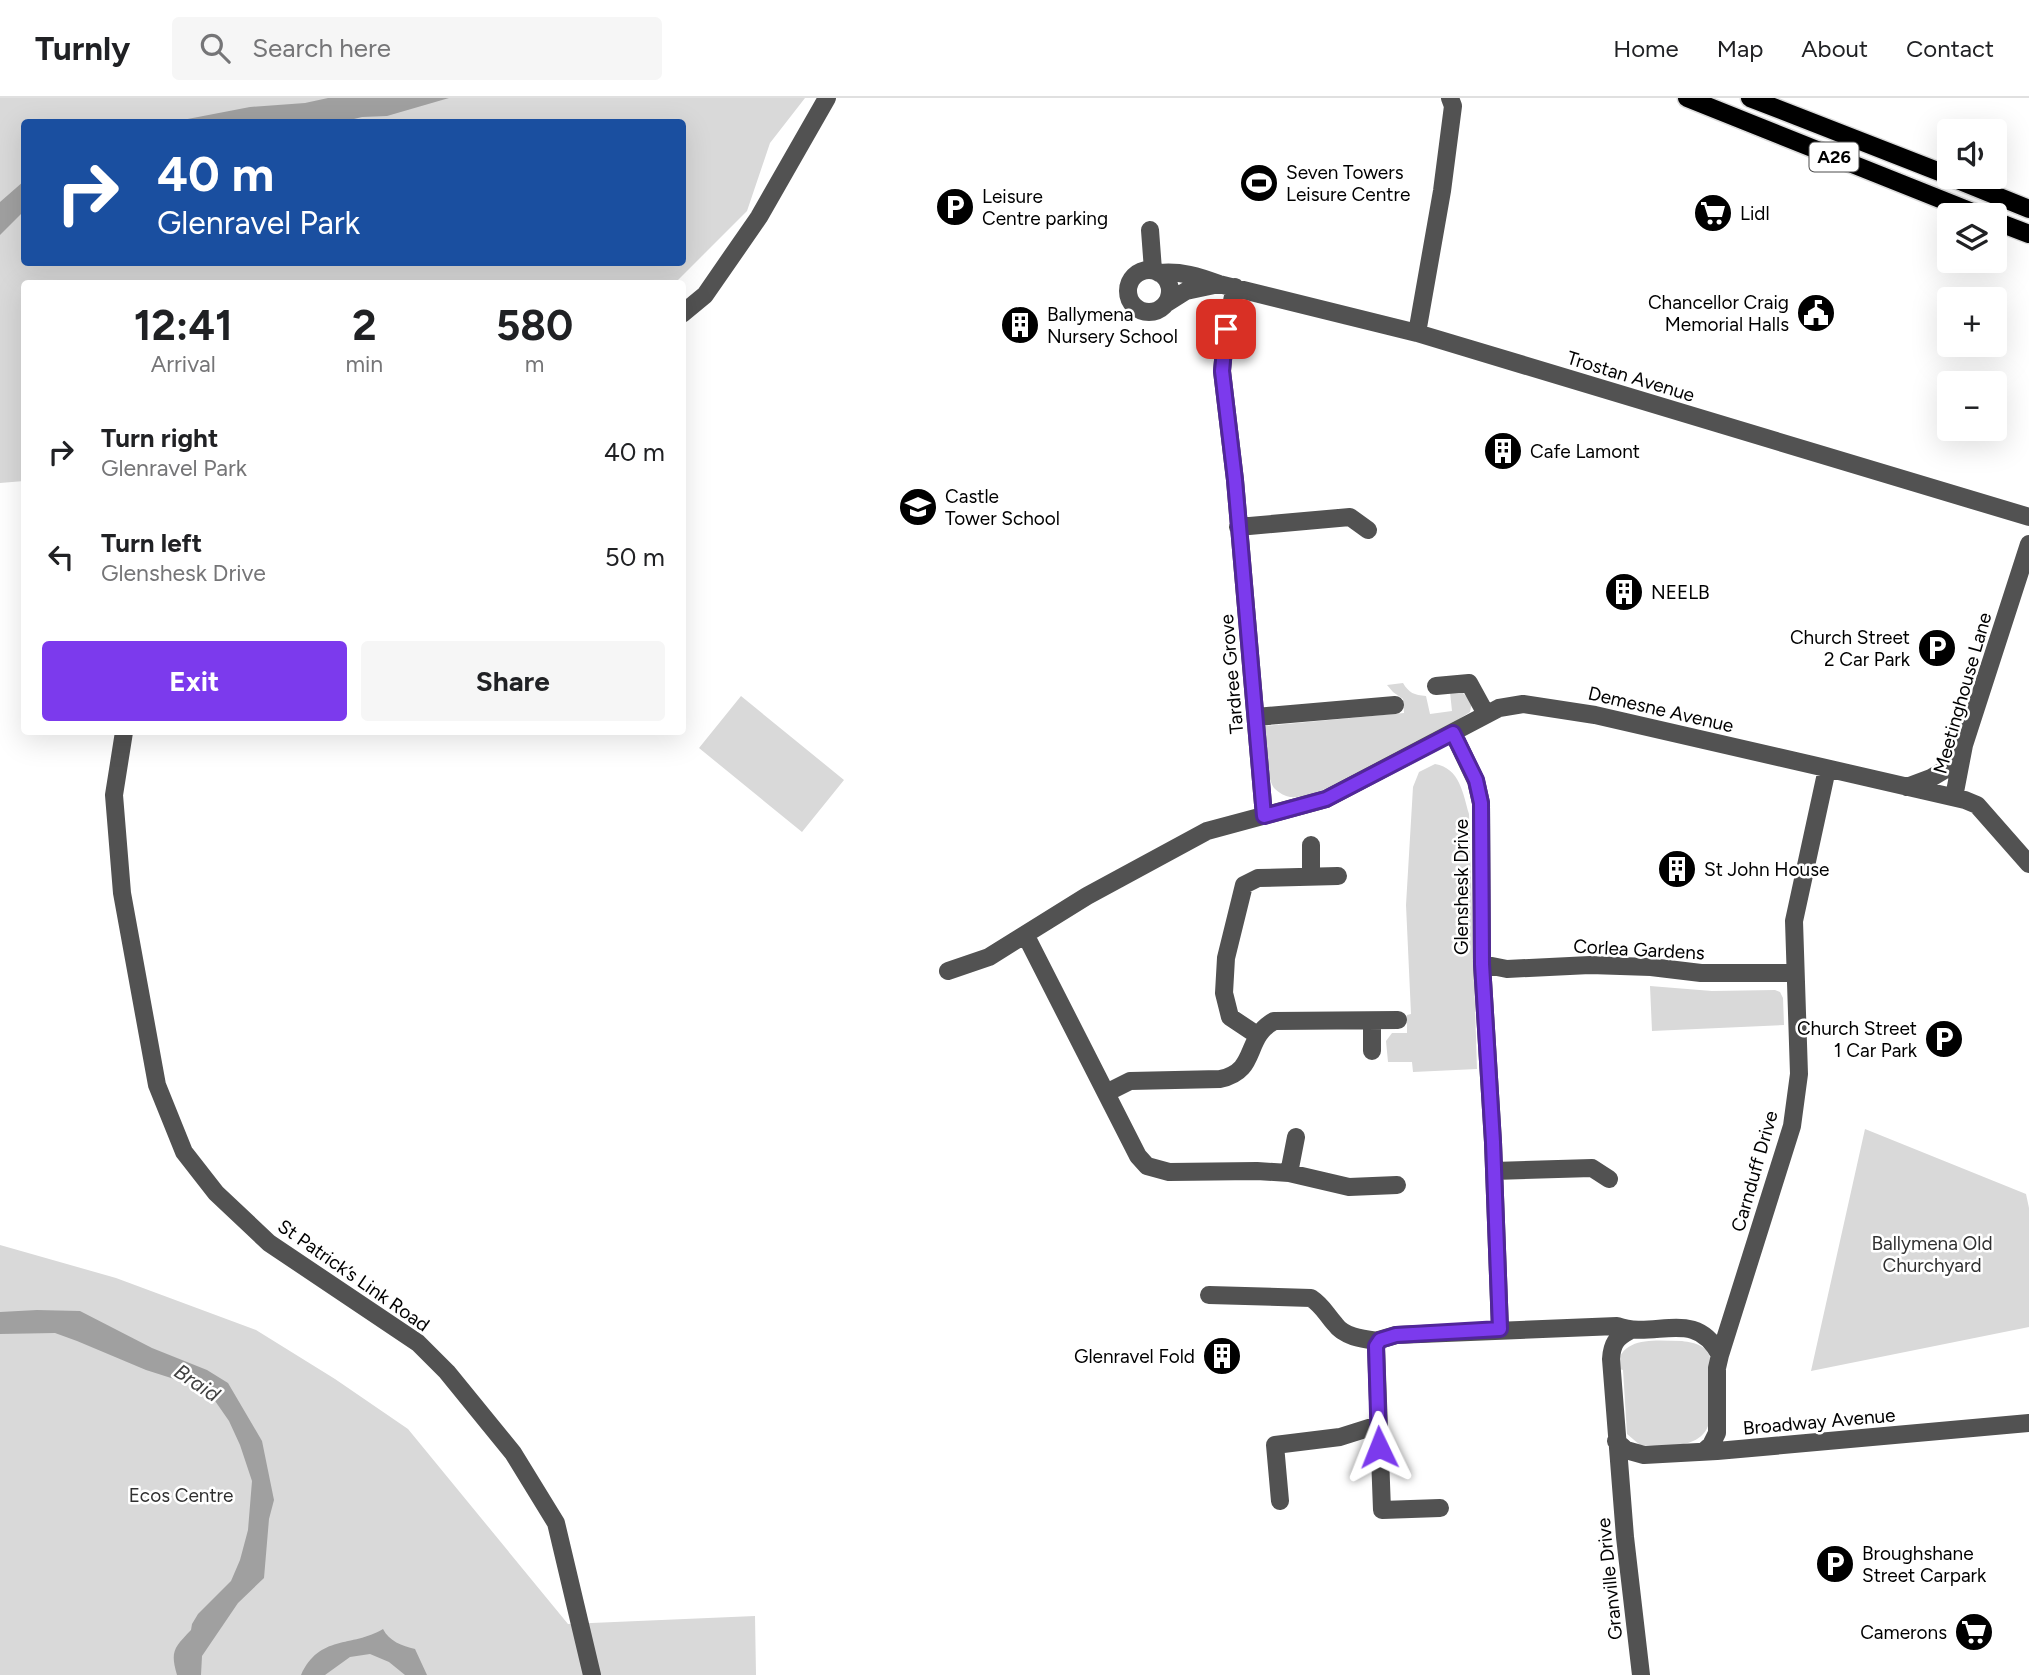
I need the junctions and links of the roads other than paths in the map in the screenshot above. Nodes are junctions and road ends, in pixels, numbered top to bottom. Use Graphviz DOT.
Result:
graph roads {
  1 [pos="827,98"];
  2 [pos="1687,98"];
  3 [pos="1750,98"];
  4 [pos="1454,101"];
  5 [pos="1937,172"];
  6 [pos="1980,189"];
  7 [pos="1950,203"];
  8 [pos="2029,209"];
  9 [pos="2007,226"];
  10 [pos="1150,229"];
  11 [pos="2029,234"];
  12 [pos="1156,271"];
  13 [pos="1227,285"];
  14 [pos="1167,303"];
  15 [pos="686,311"];
  16 [pos="1417,333"];
  17 [pos="2029,517"];
  18 [pos="1238,527"];
  19 [pos="1368,530"];
  20 [pos="2029,544"];
  21 [pos="1436,687"];
  22 [pos="1384,701"];
  23 [pos="1486,714"];
  24 [pos="1256,717"];
  25 [pos="1453,733"];
  26 [pos="124,735"];
  27 [pos="1961,760"];
  28 [pos="1826,769"];
  29 [pos="1907,786"];
  30 [pos="1954,797"];
  31 [pos="1264,816"];
  32 [pos="1311,845"];
  33 [pos="2029,864"];
  34 [pos="1338,876"];
  35 [pos="1311,877"];
  36 [pos="1026,936"];
  37 [pos="1482,964"];
  38 [pos="948,971"];
  39 [pos="1794,973"];
  40 [pos="1398,1020"];
  41 [pos="1372,1021"];
  42 [pos="1257,1035"];
  43 [pos="1372,1051"];
  44 [pos="1106,1093"];
  45 [pos="1296,1137"];
  46 [pos="1494,1171"];
  47 [pos="1289,1173"];
  48 [pos="1609,1179"];
  49 [pos="1397,1185"];
  50 [pos="1209,1295"];
  51 [pos="1587,1327"];
  52 [pos="1500,1329"];
  53 [pos="1629,1331"];
  54 [pos="1378,1341"];
  55 [pos="1612,1347"];
  56 [pos="1720,1355"];
  57 [pos="2029,1423"];
  58 [pos="1378,1425"];
  59 [pos="1616,1441"];
  60 [pos="1703,1452"];
  61 [pos="1644,1455"];
  62 [pos="1620,1479"];
  63 [pos="1280,1501"];
  64 [pos="1440,1508"];
  65 [pos="592,1675"];
  66 [pos="1641,1675"];
  1 -- 15 [label="street"];
  2 -- 7 [label="main road, A26"];
  3 -- 5 [label="main road, A26"];
  4 -- 16 [label="street"];
  6 -- 8 [label="main road, A26"];
  9 -- 11 [label="main road"];
  10 -- 12 [label="street"];
  12 -- 13 [label="street, Trostan Avenue"];
  12 -- 14 [label="street"];
  12 -- 14 [label="street"];
  13 -- 14 [label="street, Trostan Avenue"];
  13 -- 16 [label="street, Trostan Avenue"];
  13 -- 18 [label="street, Tardree Grove"];
  16 -- 17 [label="street, Trostan Avenue"];
  18 -- 19 [label="street"];
  18 -- 24 [label="street, Tardree Grove"];
  20 -- 27 [label="street, Meetinghouse Lane"];
  21 -- 23 [label="street"];
  22 -- 24 [label="street"];
  23 -- 25 [label="street, Demesne Avenue"];
  23 -- 28 [label="street, Demesne Avenue"];
  24 -- 31 [label="street, Tardree Grove"];
  25 -- 31 [label="street, Demesne Avenue"];
  25 -- 37 [label="street, Glenshesk Drive"];
  26 -- 65 [label="street, St Patrick’s Link Road"];
  27 -- 29 [label="street"];
  27 -- 30 [label="street, Meetinghouse Lane"];
  28 -- 29 [label="street, Demesne Avenue"];
  28 -- 39 [label="street, Carnduff Drive"];
  29 -- 30 [label="street, Demesne Avenue"];
  30 -- 33 [label="street, Meetinghouse Lane"];
  31 -- 36 [label="street, Demesne Avenue"];
  32 -- 35 [label="street"];
  34 -- 35 [label="street"];
  35 -- 42 [label="street"];
  36 -- 38 [label="street, Demesne Avenue"];
  36 -- 44 [label="street"];
  37 -- 39 [label="street, Corlea Gardens"];
  37 -- 46 [label="street, Glenshesk Drive"];
  39 -- 56 [label="street, Carnduff Drive"];
  40 -- 41 [label="street"];
  41 -- 42 [label="street"];
  41 -- 43 [label="street"];
  42 -- 44 [label="street"];
  44 -- 47 [label="street"];
  45 -- 47 [label="street"];
  46 -- 48 [label="street"];
  46 -- 52 [label="street, Glenshesk Drive"];
  47 -- 49 [label="street"];
  50 -- 54 [label="street"];
  51 -- 52 [label="street"];
  51 -- 53 [label="street"];
  51 -- 55 [label="street"];
  52 -- 54 [label="street"];
  53 -- 55 [label="street"];
  53 -- 56 [label="street"];
  54 -- 58 [label="street"];
  55 -- 59 [label="street, Granville Drive"];
  56 -- 60 [label="street, Carnduff Drive"];
  57 -- 60 [label="street, Broadway Avenue"];
  58 -- 63 [label="street"];
  58 -- 64 [label="street"];
  59 -- 61 [label="street, Broadway Avenue"];
  59 -- 62 [label="street, Granville Drive"];
  60 -- 61 [label="street, Broadway Avenue"];
  61 -- 62 [label="street"];
  62 -- 66 [label="street, Granville Drive"];
}
